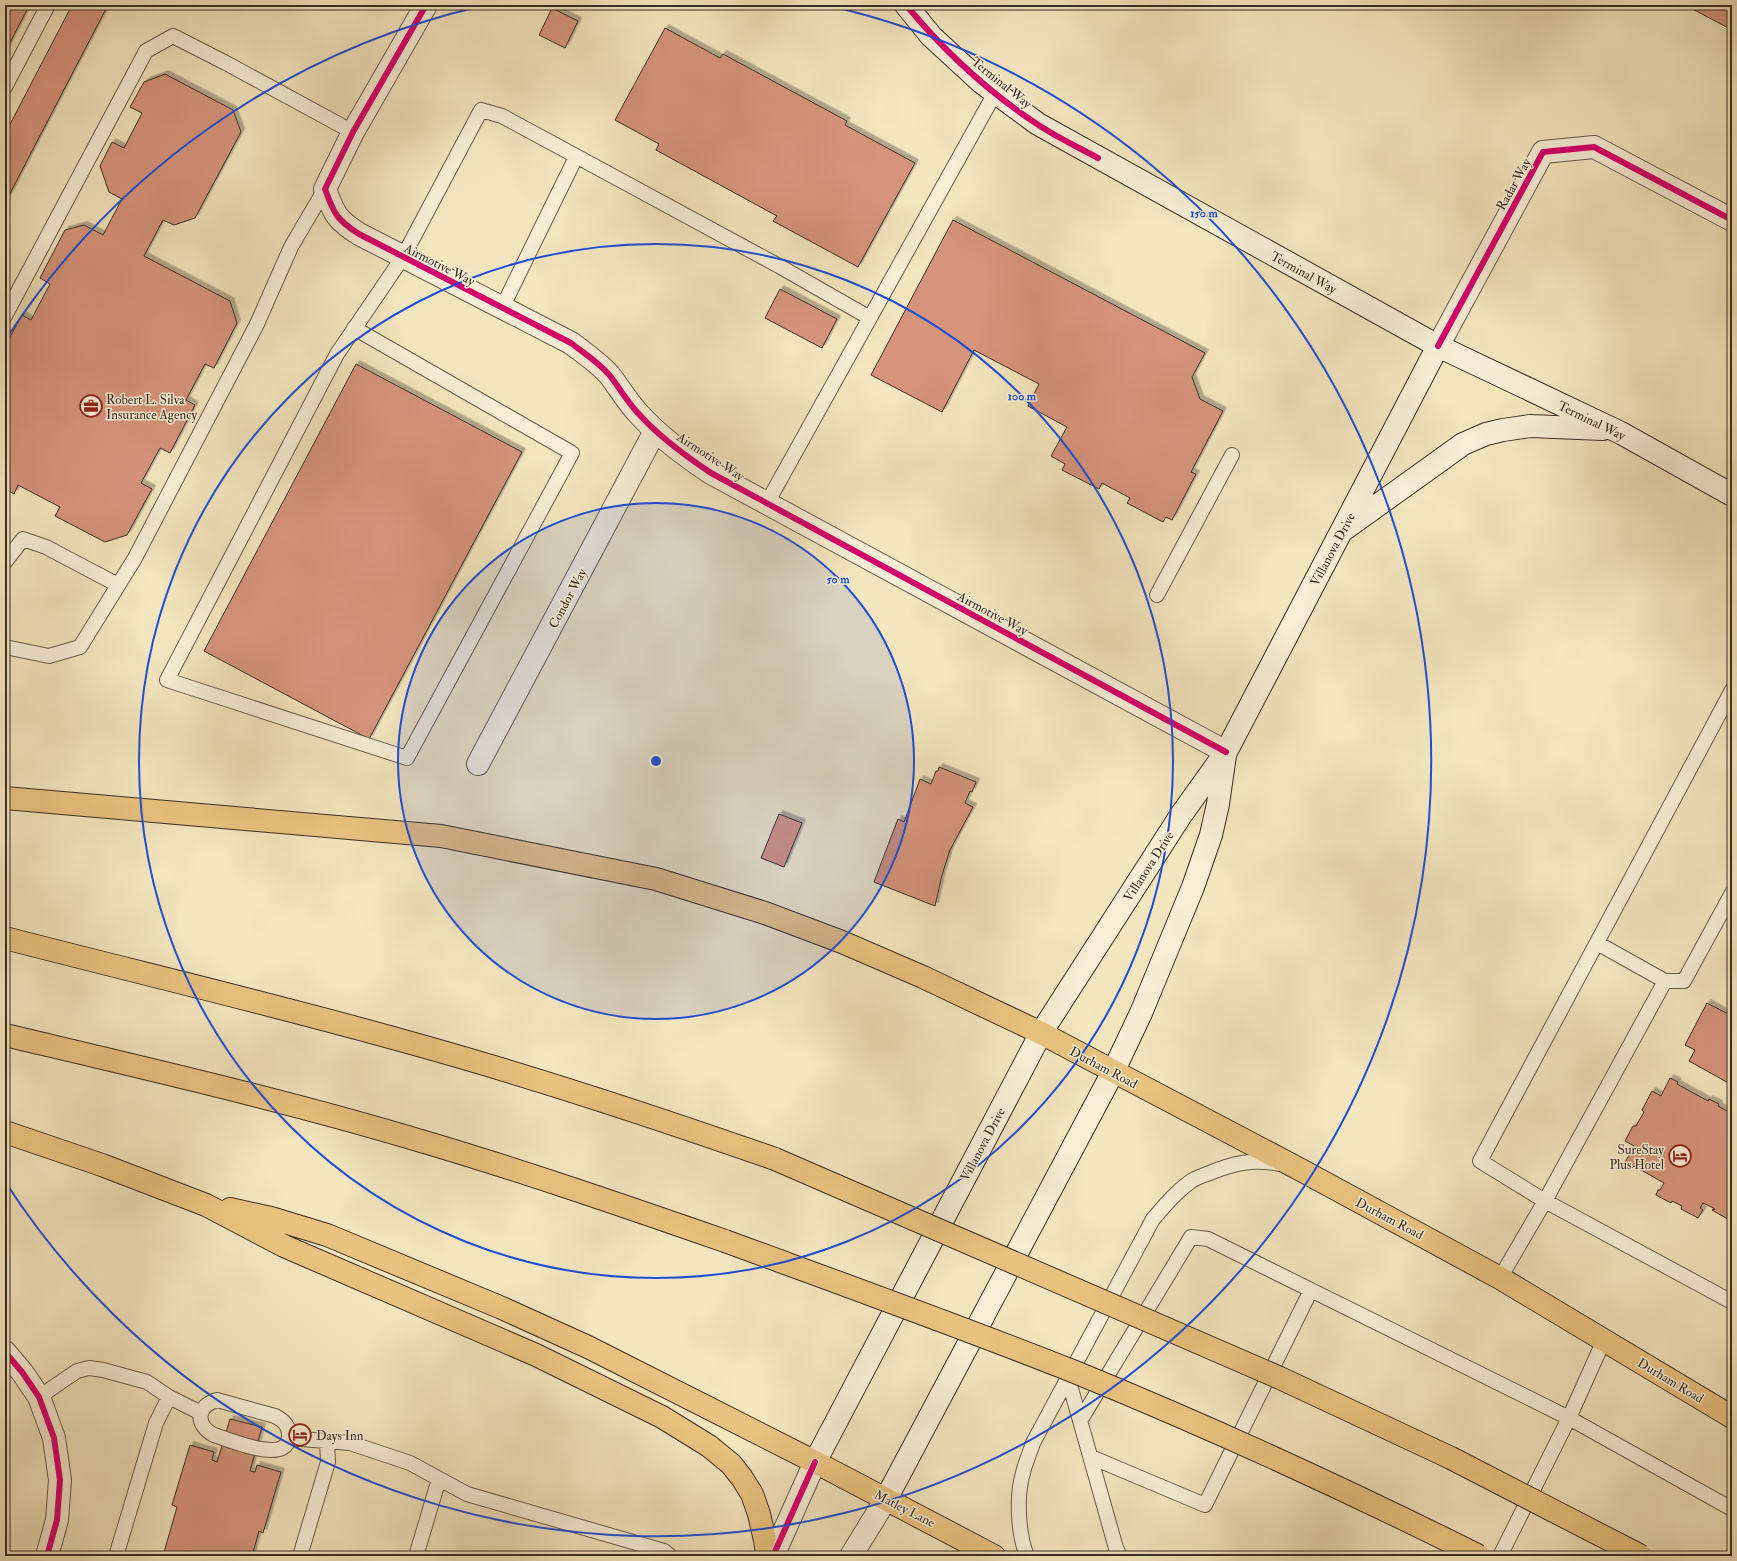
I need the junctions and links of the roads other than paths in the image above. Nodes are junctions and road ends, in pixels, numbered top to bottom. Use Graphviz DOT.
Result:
graph roads {
  1 [pos="48,5"];
  2 [pos="426,5"];
  3 [pos="906,5"];
  4 [pos="5,86"];
  5 [pos="994,93"];
  6 [pos="353,132"];
  7 [pos="576,156"];
  8 [pos="325,189"];
  9 [pos="1732,220"];
  10 [pos="403,257"];
  11 [pos="502,308"];
  12 [pos="5,316"];
  13 [pos="870,318"];
  14 [pos="354,328"];
  15 [pos="1438,346"];
  16 [pos="1612,429"];
  17 [pos="655,431"];
  18 [pos="1232,455"];
  19 [pos="1732,495"];
  20 [pos="767,503"];
  21 [pos="1341,531"];
  22 [pos="5,562"];
  23 [pos="118,585"];
  24 [pos="1157,595"];
  25 [pos="5,647"];
  26 [pos="1732,690"];
  27 [pos="1226,752"];
  28 [pos="478,764"];
  29 [pos="5,798"];
  30 [pos="1732,894"];
  31 [pos="5,938"];
  32 [pos="1597,943"];
  33 [pos="1665,981"];
  34 [pos="5,1034"];
  35 [pos="1041,1034"];
  36 [pos="1113,1072"];
  37 [pos="5,1132"];
  38 [pos="1301,1170"];
  39 [pos="1545,1201"];
  40 [pos="206,1205"];
  41 [pos="1500,1278"];
  42 [pos="1310,1290"];
  43 [pos="1732,1302"];
  44 [pos="1604,1340"];
  45 [pos="5,1352"];
  46 [pos="1068,1378"];
  47 [pos="39,1397"];
  48 [pos="169,1397"];
  49 [pos="201,1413"];
  50 [pos="1732,1417"];
  51 [pos="1569,1418"];
  52 [pos="1080,1422"];
  53 [pos="289,1438"];
  54 [pos="327,1442"];
  55 [pos="1091,1457"];
  56 [pos="815,1462"];
  57 [pos="439,1479"];
  58 [pos="886,1499"];
  59 [pos="1732,1509"];
  60 [pos="48,1556"];
  61 [pos="116,1556"];
  62 [pos="300,1556"];
  63 [pos="416,1556"];
  64 [pos="670,1556"];
  65 [pos="767,1556"];
  66 [pos="773,1556"];
  67 [pos="851,1556"];
  68 [pos="994,1556"];
  69 [pos="1027,1556"];
  70 [pos="1120,1556"];
  71 [pos="1479,1556"];
  72 [pos="1500,1556"];
  73 [pos="1641,1556"];
  1 -- 4 [label="lane"];
  2 -- 6 [label="main road"];
  3 -- 5 [label="main road, Terminal Way"];
  5 -- 13 [label="lane"];
  5 -- 15 [label="main road, Terminal Way"];
  6 -- 8 [label="main road"];
  6 -- 12 [label="lane"];
  7 -- 10 [label="lane"];
  7 -- 11 [label="lane"];
  7 -- 13 [label="lane"];
  8 -- 10 [label="main road, Airmotive Way"];
  8 -- 23 [label="lane"];
  9 -- 15 [label="main road, Radar Way"];
  10 -- 11 [label="main road, Airmotive Way"];
  10 -- 14 [label="lane"];
  11 -- 17 [label="main road, Airmotive Way"];
  13 -- 20 [label="lane"];
  14 -- 14 [label="lane"];
  15 -- 16 [label="main road, Terminal Way"];
  15 -- 21 [label="main road, Villanova Drive"];
  16 -- 19 [label="main road, Terminal Way"];
  16 -- 21 [label="main road"];
  17 -- 20 [label="main road, Airmotive Way"];
  17 -- 28 [label="main road, Condor Way"];
  18 -- 24 [label="lane"];
  20 -- 27 [label="main road, Airmotive Way"];
  21 -- 27 [label="main road, Villanova Drive"];
  22 -- 23 [label="lane"];
  23 -- 25 [label="lane"];
  26 -- 32 [label="lane"];
  27 -- 35 [label="main road, Villanova Drive"];
  27 -- 36 [label="main road, Villanova Drive"];
  29 -- 35 [label="main road, Durham Road"];
  30 -- 33 [label="lane"];
  31 -- 73 [label="main road, bridge"];
  32 -- 33 [label="lane"];
  32 -- 39 [label="lane"];
  33 -- 39 [label="lane"];
  34 -- 71 [label="main road, bridge"];
  35 -- 36 [label="main road, Durham Road"];
  35 -- 56 [label="main road, Villanova Drive"];
  36 -- 38 [label="main road, Durham Road"];
  36 -- 58 [label="main road, Villanova Drive"];
  37 -- 40 [label="main road"];
  38 -- 41 [label="main road, Durham Road"];
  38 -- 46 [label="lane"];
  39 -- 41 [label="lane"];
  39 -- 43 [label="lane"];
  40 -- 56 [label="main road, Matley Lane"];
  40 -- 65 [label="main road"];
  41 -- 44 [label="main road, Durham Road"];
  42 -- 51 [label="lane"];
  42 -- 52 [label="lane"];
  42 -- 55 [label="lane"];
  44 -- 50 [label="main road, Durham Road"];
  44 -- 51 [label="lane"];
  45 -- 47 [label="main road"];
  46 -- 52 [label="lane"];
  46 -- 69 [label="lane"];
  47 -- 48 [label="lane"];
  47 -- 60 [label="main road"];
  48 -- 49 [label="lane"];
  48 -- 61 [label="lane"];
  49 -- 53 [label="lane"];
  49 -- 53 [label="lane"];
  51 -- 59 [label="lane"];
  51 -- 72 [label="lane"];
  52 -- 55 [label="lane"];
  53 -- 54 [label="lane"];
  54 -- 57 [label="lane"];
  54 -- 62 [label="lane"];
  55 -- 70 [label="lane"];
  56 -- 58 [label="main road, Matley Lane"];
  56 -- 66 [label="main road, Villanova Drive"];
  57 -- 63 [label="lane"];
  57 -- 64 [label="lane"];
  58 -- 67 [label="main road, Villanova Drive"];
  58 -- 68 [label="main road, Matley Lane"];
}
